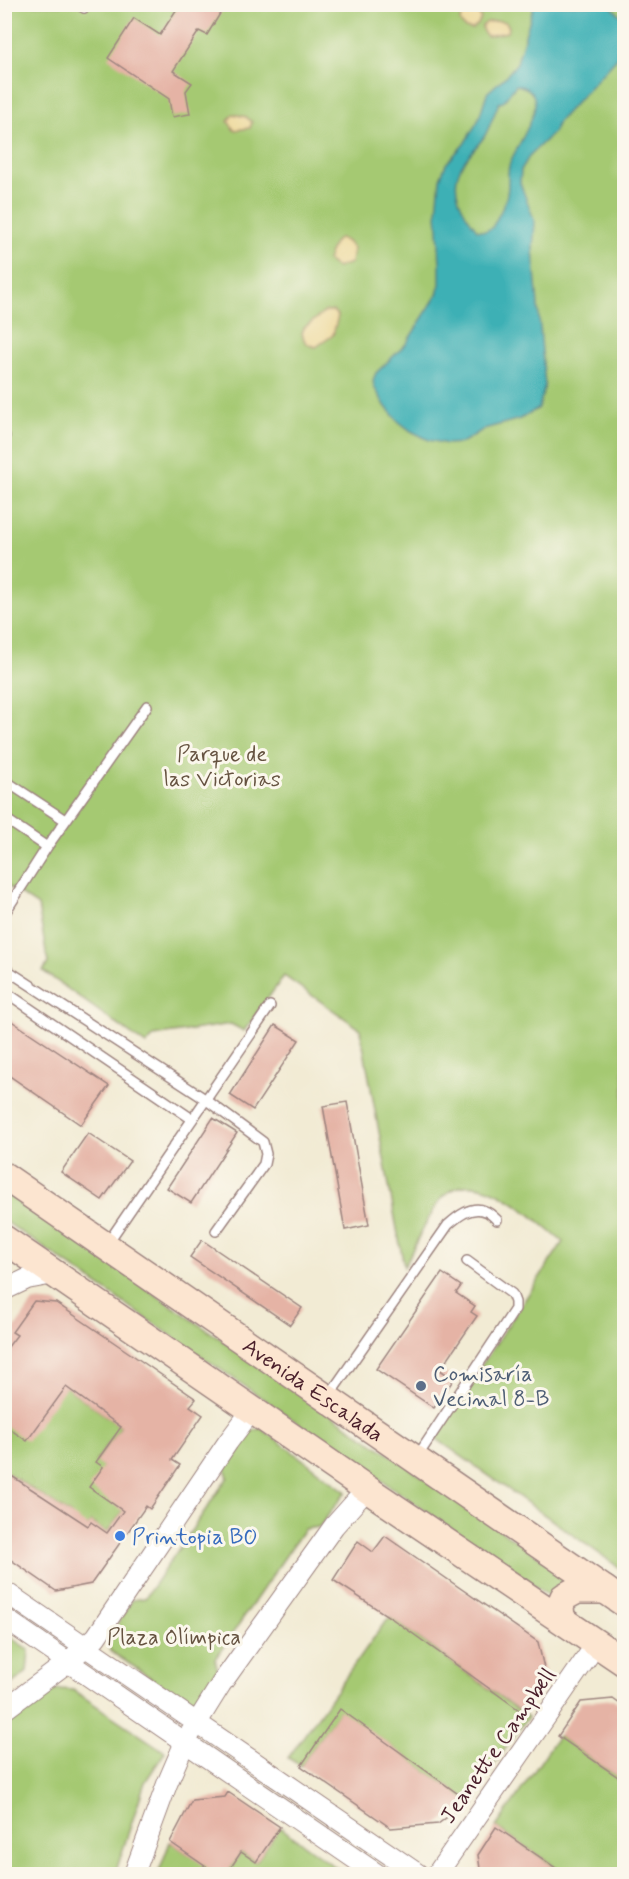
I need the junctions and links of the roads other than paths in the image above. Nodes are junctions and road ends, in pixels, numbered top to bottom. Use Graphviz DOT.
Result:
graph roads {
  1 [pos="147,706"];
  2 [pos="4,780"];
  3 [pos="4,818"];
  4 [pos="65,820"];
  5 [pos="47,847"];
  6 [pos="4,914"];
  7 [pos="4,968"];
  8 [pos="4,991"];
  9 [pos="270,1006"];
  10 [pos="206,1100"];
  11 [pos="192,1119"];
  12 [pos="4,1176"];
  13 [pos="497,1220"];
  14 [pos="216,1231"];
  15 [pos="4,1239"];
  16 [pos="106,1246"];
  17 [pos="467,1261"];
  18 [pos="54,1274"];
  19 [pos="4,1290"];
  20 [pos="327,1398"];
  21 [pos="252,1410"];
  22 [pos="415,1459"];
  23 [pos="367,1489"];
  24 [pos="4,1590"];
  25 [pos="615,1597"];
  26 [pos="4,1618"];
  27 [pos="561,1618"];
  28 [pos="597,1643"];
  29 [pos="86,1646"];
  30 [pos="623,1660"];
  31 [pos="68,1662"];
  32 [pos="4,1710"];
  33 [pos="197,1723"];
  34 [pos="185,1742"];
  35 [pos="134,1875"];
  36 [pos="377,1875"];
  37 [pos="418,1875"];
  38 [pos="437,1875"];
  1 -- 4 [label="lane"];
  2 -- 4 [label="lane"];
  3 -- 5 [label="lane"];
  4 -- 5 [label="lane"];
  5 -- 6 [label="lane"];
  7 -- 10 [label="lane"];
  8 -- 11 [label="lane"];
  9 -- 10 [label="lane"];
  10 -- 11 [label="lane"];
  10 -- 14 [label="lane"];
  11 -- 16 [label="lane"];
  12 -- 16 [label="main road, Avenida Escalada"];
  13 -- 20 [label="lane"];
  15 -- 18 [label="main road"];
  16 -- 20 [label="main road, Avenida Escalada"];
  17 -- 22 [label="lane"];
  18 -- 19 [label="street"];
  18 -- 21 [label="main road"];
  20 -- 22 [label="main road, Avenida Escalada"];
  21 -- 23 [label="main road"];
  21 -- 29 [label="street"];
  22 -- 25 [label="main road, Avenida Escalada"];
  23 -- 27 [label="main road"];
  23 -- 33 [label="street"];
  24 -- 29 [label="street"];
  25 -- 27 [label="main road"];
  26 -- 31 [label="street"];
  27 -- 28 [label="main road"];
  28 -- 30 [label="main road"];
  28 -- 38 [label="street, Jeanette Campbell"];
  29 -- 31 [label="street"];
  29 -- 33 [label="street"];
  31 -- 32 [label="street"];
  31 -- 34 [label="street"];
  33 -- 34 [label="street"];
  33 -- 37 [label="street"];
  34 -- 35 [label="street"];
  34 -- 36 [label="street"];
}
